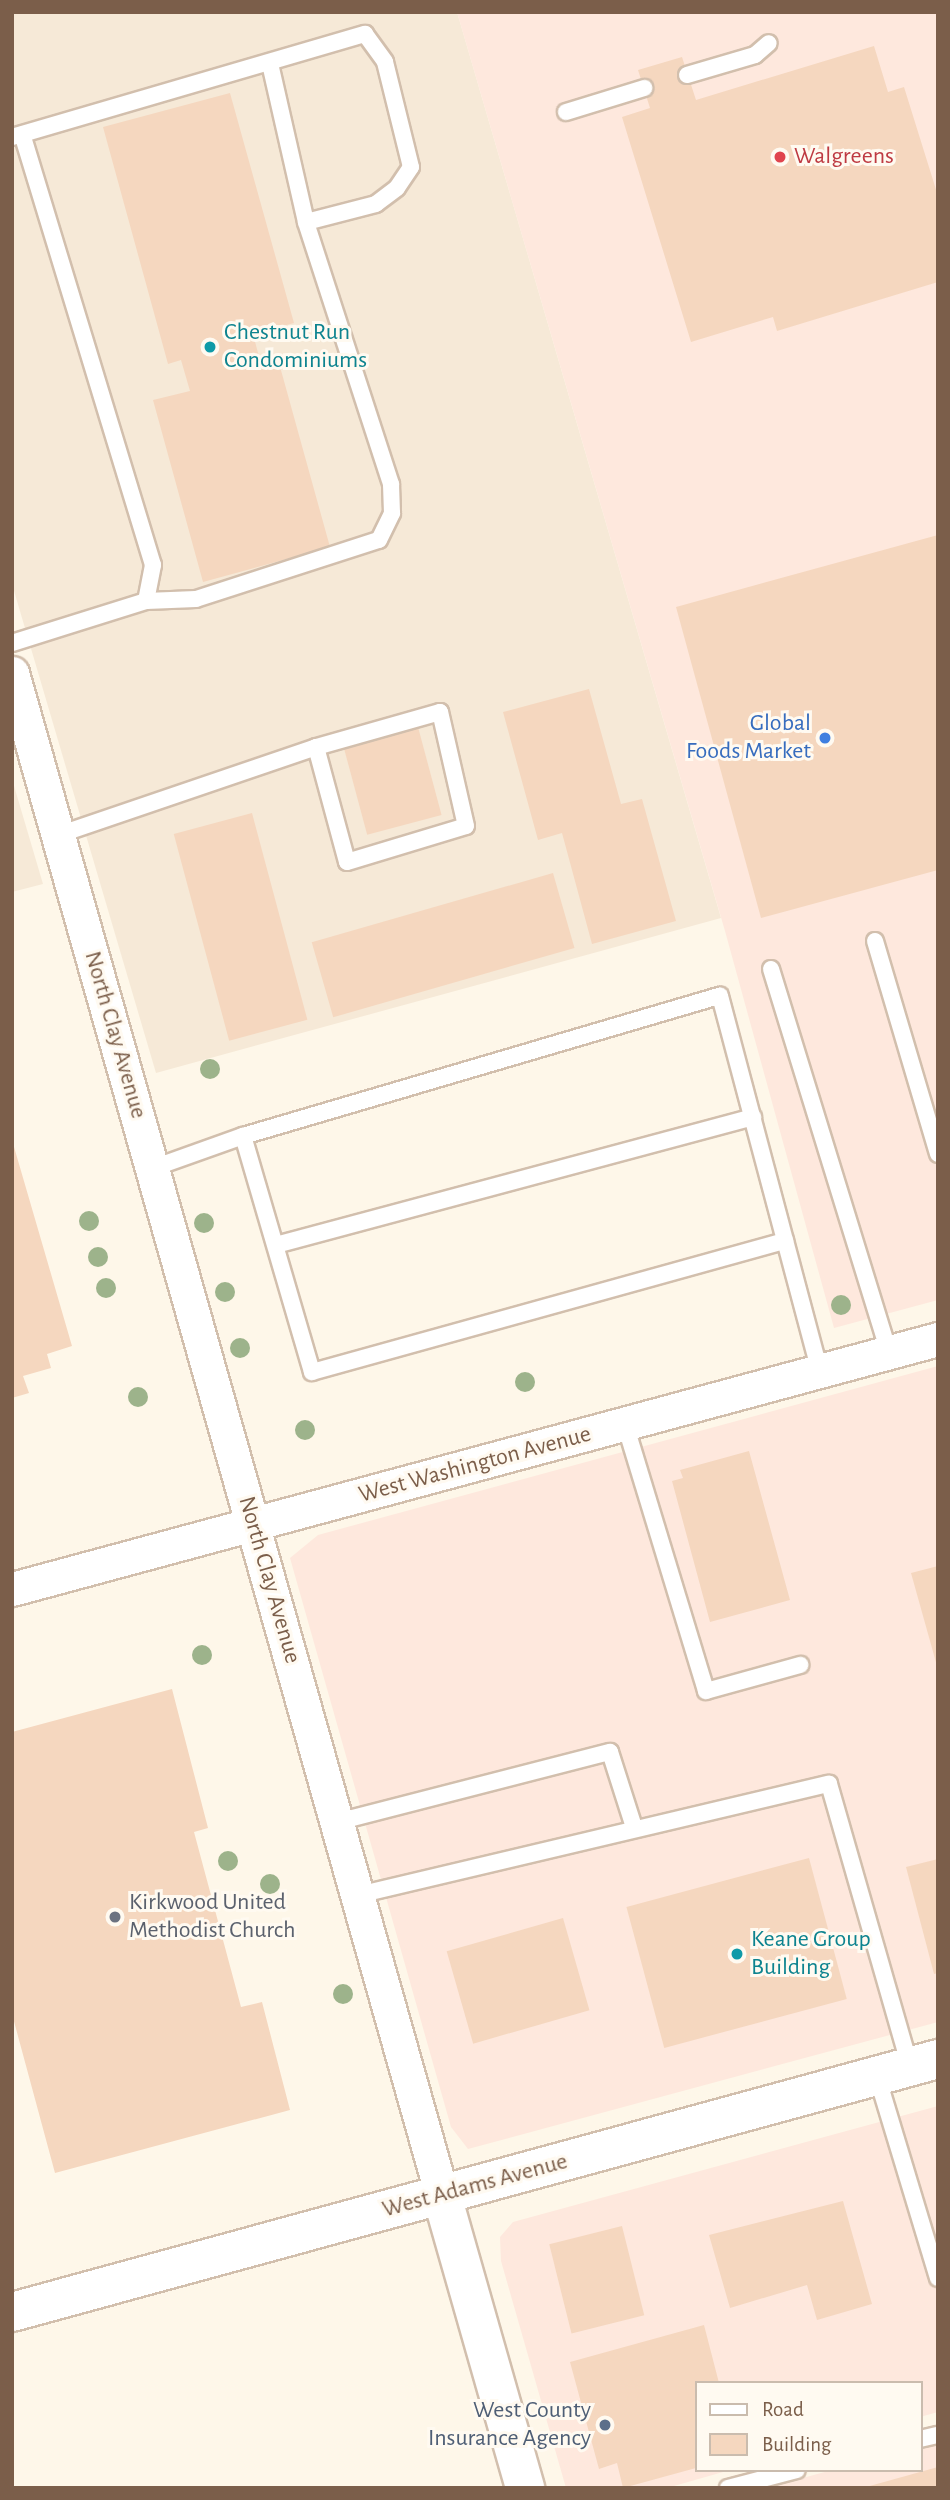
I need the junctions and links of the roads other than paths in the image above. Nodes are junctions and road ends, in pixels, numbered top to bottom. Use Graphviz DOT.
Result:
graph roads {
  1 [pos="769,43"];
  2 [pos="270,64"];
  3 [pos="687,75"];
  4 [pos="644,88"];
  5 [pos="566,112"];
  6 [pos="17,135"];
  7 [pos="306,222"];
  8 [pos="146,601"];
  9 [pos="12,643"];
  10 [pos="12,673"];
  11 [pos="316,747"];
  12 [pos="58,835"];
  13 [pos="876,941"];
  14 [pos="771,969"];
  15 [pos="752,1118"];
  16 [pos="243,1136"];
  17 [pos="938,1154"];
  18 [pos="153,1168"];
  19 [pos="785,1241"];
  20 [pos="276,1245"];
  21 [pos="938,1339"];
  22 [pos="888,1353"];
  23 [pos="820,1371"];
  24 [pos="625,1424"];
  25 [pos="254,1525"];
  26 [pos="12,1589"];
  27 [pos="800,1665"];
  28 [pos="337,1822"];
  29 [pos="634,1827"];
  30 [pos="358,1895"];
  31 [pos="908,2067"];
  32 [pos="442,2196"];
  33 [pos="938,2278"];
  34 [pos="12,2312"];
  35 [pos="790,2472"];
  36 [pos="736,2487"];
  37 [pos="526,2488"];
  1 -- 3 [label="lane"];
  2 -- 6 [label="lane"];
  2 -- 7 [label="lane"];
  2 -- 7 [label="lane"];
  4 -- 5 [label="lane"];
  6 -- 8 [label="lane"];
  7 -- 8 [label="lane"];
  8 -- 9 [label="lane"];
  10 -- 12 [label="street, North Clay Avenue"];
  11 -- 11 [label="lane"];
  11 -- 12 [label="lane"];
  12 -- 18 [label="street, North Clay Avenue"];
  13 -- 17 [label="lane"];
  14 -- 22 [label="lane"];
  15 -- 16 [label="lane"];
  15 -- 19 [label="lane"];
  15 -- 20 [label="lane"];
  16 -- 18 [label="lane"];
  16 -- 20 [label="lane"];
  18 -- 25 [label="street, North Clay Avenue"];
  19 -- 20 [label="lane"];
  19 -- 23 [label="lane"];
  21 -- 22 [label="street, West Washington Avenue"];
  22 -- 23 [label="street, West Washington Avenue"];
  23 -- 24 [label="street, West Washington Avenue"];
  24 -- 25 [label="street, West Washington Avenue"];
  24 -- 27 [label="lane"];
  25 -- 26 [label="street, West Washington Avenue"];
  25 -- 28 [label="street, North Clay Avenue"];
  28 -- 29 [label="lane"];
  28 -- 30 [label="street, North Clay Avenue"];
  29 -- 30 [label="lane"];
  29 -- 31 [label="lane"];
  30 -- 32 [label="street, North Clay Avenue"];
  31 -- 32 [label="main road, West Adams Avenue"];
  31 -- 33 [label="lane"];
  32 -- 34 [label="main road, West Adams Avenue"];
  32 -- 37 [label="main road, North Clay Avenue"];
  35 -- 36 [label="lane"];
}
